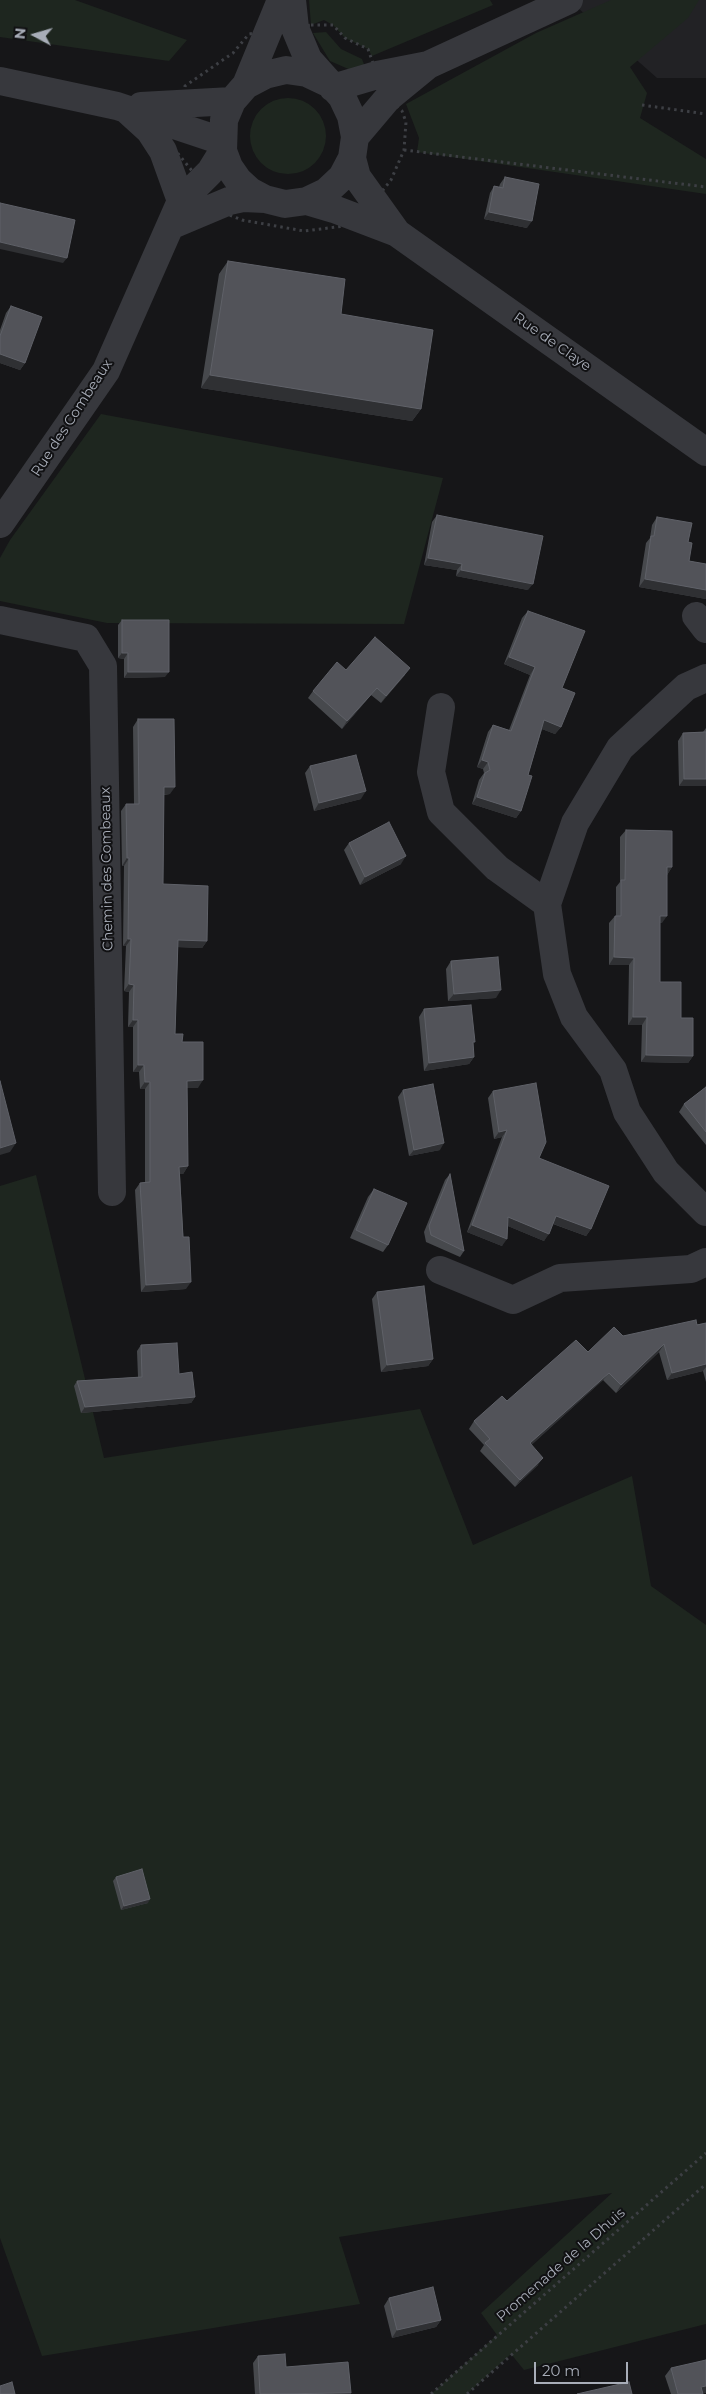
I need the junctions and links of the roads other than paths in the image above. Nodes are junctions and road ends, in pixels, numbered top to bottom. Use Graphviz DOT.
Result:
graph roads {
  1 [pos="281,0"];
  2 [pos="292,0"];
  3 [pos="569,0"];
  4 [pos="0,81"];
  5 [pos="330,85"];
  6 [pos="383,87"];
  7 [pos="239,93"];
  8 [pos="122,108"];
  9 [pos="175,114"];
  10 [pos="222,146"];
  11 [pos="353,147"];
  12 [pos="265,199"];
  13 [pos="306,201"];
  14 [pos="176,213"];
  15 [pos="398,233"];
  16 [pos="706,452"];
  17 [pos="0,524"];
  18 [pos="0,620"];
  19 [pos="706,678"];
  20 [pos="441,707"];
  21 [pos="547,904"];
  22 [pos="112,1192"];
  23 [pos="706,1212"];
  24 [pos="706,1262"];
  25 [pos="440,1270"];
  1 -- 7 [label="street"];
  2 -- 5 [label="street"];
  3 -- 6 [label="street"];
  4 -- 8 [label="street"];
  5 -- 6 [label="street"];
  5 -- 7 [label="street"];
  5 -- 11 [label="street"];
  6 -- 11 [label="street"];
  7 -- 9 [label="street"];
  7 -- 10 [label="street"];
  8 -- 9 [label="street"];
  8 -- 14 [label="street"];
  9 -- 10 [label="street"];
  10 -- 12 [label="street"];
  10 -- 14 [label="street, Rue des Combeaux"];
  11 -- 13 [label="street"];
  11 -- 15 [label="street, Rue de Claye"];
  12 -- 13 [label="street"];
  12 -- 14 [label="street"];
  13 -- 15 [label="street, Rue de Claye"];
  14 -- 17 [label="street, Rue des Combeaux"];
  15 -- 16 [label="street, Rue de Claye"];
  18 -- 22 [label="street, Chemin des Combeaux"];
  19 -- 21 [label="street"];
  20 -- 21 [label="street"];
  21 -- 23 [label="street"];
  24 -- 25 [label="street"];
}
